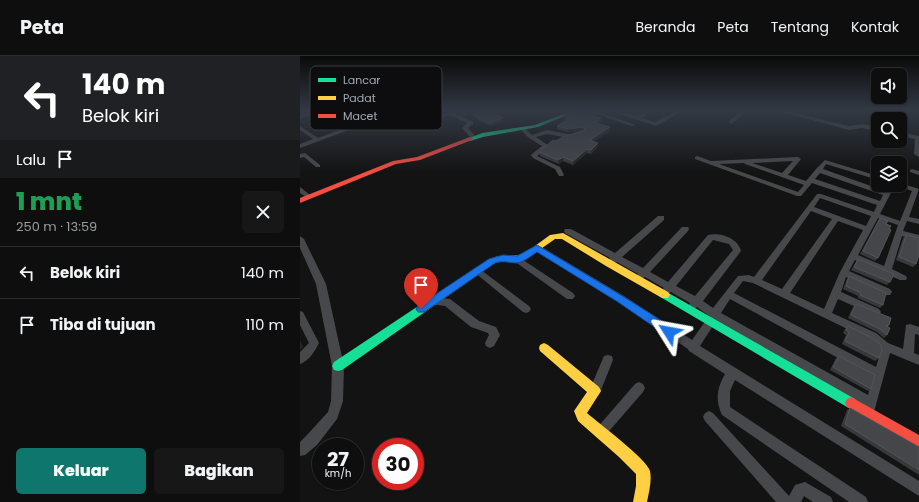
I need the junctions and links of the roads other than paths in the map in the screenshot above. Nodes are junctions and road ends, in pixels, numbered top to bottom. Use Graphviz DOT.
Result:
graph roads {
  1 [pos="304,131"];
  2 [pos="341,131"];
  3 [pos="468,131"];
  4 [pos="509,131"];
  5 [pos="525,131"];
  6 [pos="582,133"];
  7 [pos="907,135"];
  8 [pos="531,136"];
  9 [pos="474,138"];
  10 [pos="919,138"];
  11 [pos="318,140"];
  12 [pos="300,146"];
  13 [pos="919,155"];
  14 [pos="300,156"];
  15 [pos="697,158"];
  16 [pos="742,161"];
  17 [pos="708,162"];
  18 [pos="318,166"];
  19 [pos="818,170"];
  20 [pos="561,175"];
  21 [pos="784,175"];
  22 [pos="871,176"];
  23 [pos="807,185"];
  24 [pos="907,188"];
  25 [pos="300,189"];
  26 [pos="918,191"];
  27 [pos="887,194"];
  28 [pos="819,195"];
  29 [pos="308,196"];
  30 [pos="300,201"];
  31 [pos="882,204"];
  32 [pos="809,208"];
  33 [pos="876,215"];
  34 [pos="661,218"];
  35 [pos="836,218"];
  36 [pos="919,222"];
  37 [pos="902,225"];
  38 [pos="685,228"];
  39 [pos="867,229"];
  40 [pos="568,231"];
  41 [pos="919,238"];
  42 [pos="300,239"];
  43 [pos="537,248"];
  44 [pos="853,256"];
  45 [pos="517,260"];
  46 [pos="613,261"];
  47 [pos="477,270"];
  48 [pos="886,270"];
  49 [pos="844,272"];
  50 [pos="640,276"];
  51 [pos="903,278"];
  52 [pos="756,281"];
  53 [pos="667,290"];
  54 [pos="887,292"];
  55 [pos="728,294"];
  56 [pos="784,294"];
  57 [pos="836,294"];
  58 [pos="570,296"];
  59 [pos="433,301"];
  60 [pos="694,305"];
  61 [pos="526,309"];
  62 [pos="876,312"];
  63 [pos="827,314"];
  64 [pos="300,316"];
  65 [pos="713,318"];
  66 [pos="919,331"];
  67 [pos="490,343"];
  68 [pos="884,346"];
  69 [pos="544,348"];
  70 [pos="693,348"];
  71 [pos="908,356"];
  72 [pos="300,359"];
  73 [pos="608,360"];
  74 [pos="919,360"];
  75 [pos="338,366"];
  76 [pos="733,373"];
  77 [pos="879,374"];
  78 [pos="639,388"];
  79 [pos="595,391"];
  80 [pos="870,408"];
  81 [pos="709,416"];
  82 [pos="600,433"];
  83 [pos="919,442"];
  84 [pos="300,450"];
  85 [pos="919,489"];
  86 [pos="640,502"];
  87 [pos="785,502"];
  88 [pos="794,502"];
  89 [pos="826,502"];
  90 [pos="861,502"];
  1 -- 11 [label="street"];
  2 -- 11 [label="street"];
  3 -- 9 [label="street"];
  4 -- 9 [label="street"];
  5 -- 8 [label="street"];
  6 -- 8 [label="street"];
  7 -- 10 [label="street"];
  8 -- 20 [label="street"];
  9 -- 29 [label="street"];
  10 -- 13 [label="street"];
  11 -- 12 [label="street"];
  14 -- 18 [label="street"];
  15 -- 17 [label="street"];
  16 -- 17 [label="street"];
  16 -- 21 [label="street"];
  16 -- 21 [label="street"];
  17 -- 23 [label="street"];
  19 -- 22 [label="street"];
  19 -- 23 [label="street"];
  19 -- 27 [label="street"];
  21 -- 23 [label="street"];
  23 -- 28 [label="street"];
  23 -- 31 [label="street"];
  24 -- 26 [label="street"];
  25 -- 29 [label="street"];
  26 -- 37 [label="street"];
  27 -- 31 [label="street"];
  28 -- 32 [label="street"];
  28 -- 33 [label="street"];
  29 -- 30 [label="street"];
  31 -- 33 [label="street"];
  32 -- 35 [label="street"];
  32 -- 52 [label="street"];
  33 -- 37 [label="street"];
  33 -- 39 [label="street"];
  34 -- 46 [label="street"];
  35 -- 39 [label="street"];
  35 -- 56 [label="street"];
  36 -- 37 [label="street"];
  37 -- 41 [label="street"];
  37 -- 48 [label="street"];
  38 -- 50 [label="street"];
  39 -- 44 [label="street"];
  40 -- 46 [label="street"];
  42 -- 75 [label="street"];
  43 -- 45 [label="street"];
  43 -- 46 [label="street"];
  43 -- 70 [label="street"];
  44 -- 48 [label="street"];
  44 -- 49 [label="street"];
  45 -- 47 [label="street"];
  45 -- 58 [label="street"];
  46 -- 50 [label="street"];
  47 -- 59 [label="street"];
  47 -- 61 [label="street"];
  48 -- 51 [label="street"];
  49 -- 54 [label="street"];
  49 -- 57 [label="street"];
  50 -- 53 [label="street"];
  52 -- 55 [label="street"];
  52 -- 56 [label="street"];
  53 -- 60 [label="street"];
  53 -- 60 [label="street"];
  55 -- 65 [label="street"];
  55 -- 77 [label="street"];
  56 -- 63 [label="street"];
  57 -- 62 [label="street"];
  57 -- 63 [label="street"];
  59 -- 67 [label="street"];
  59 -- 75 [label="street"];
  60 -- 65 [label="street"];
  63 -- 68 [label="street"];
  64 -- 72 [label="street"];
  65 -- 70 [label="street"];
  65 -- 80 [label="street"];
  66 -- 71 [label="street"];
  68 -- 71 [label="street"];
  68 -- 77 [label="street"];
  69 -- 79 [label="street"];
  70 -- 76 [label="street"];
  71 -- 74 [label="street"];
  73 -- 79 [label="street"];
  75 -- 84 [label="street"];
  76 -- 85 [label="street"];
  76 -- 90 [label="street"];
  77 -- 80 [label="street"];
  78 -- 82 [label="street"];
  79 -- 82 [label="street"];
  80 -- 83 [label="street"];
  81 -- 87 [label="street"];
  82 -- 86 [label="street"];
  88 -- 89 [label="street"];
}
